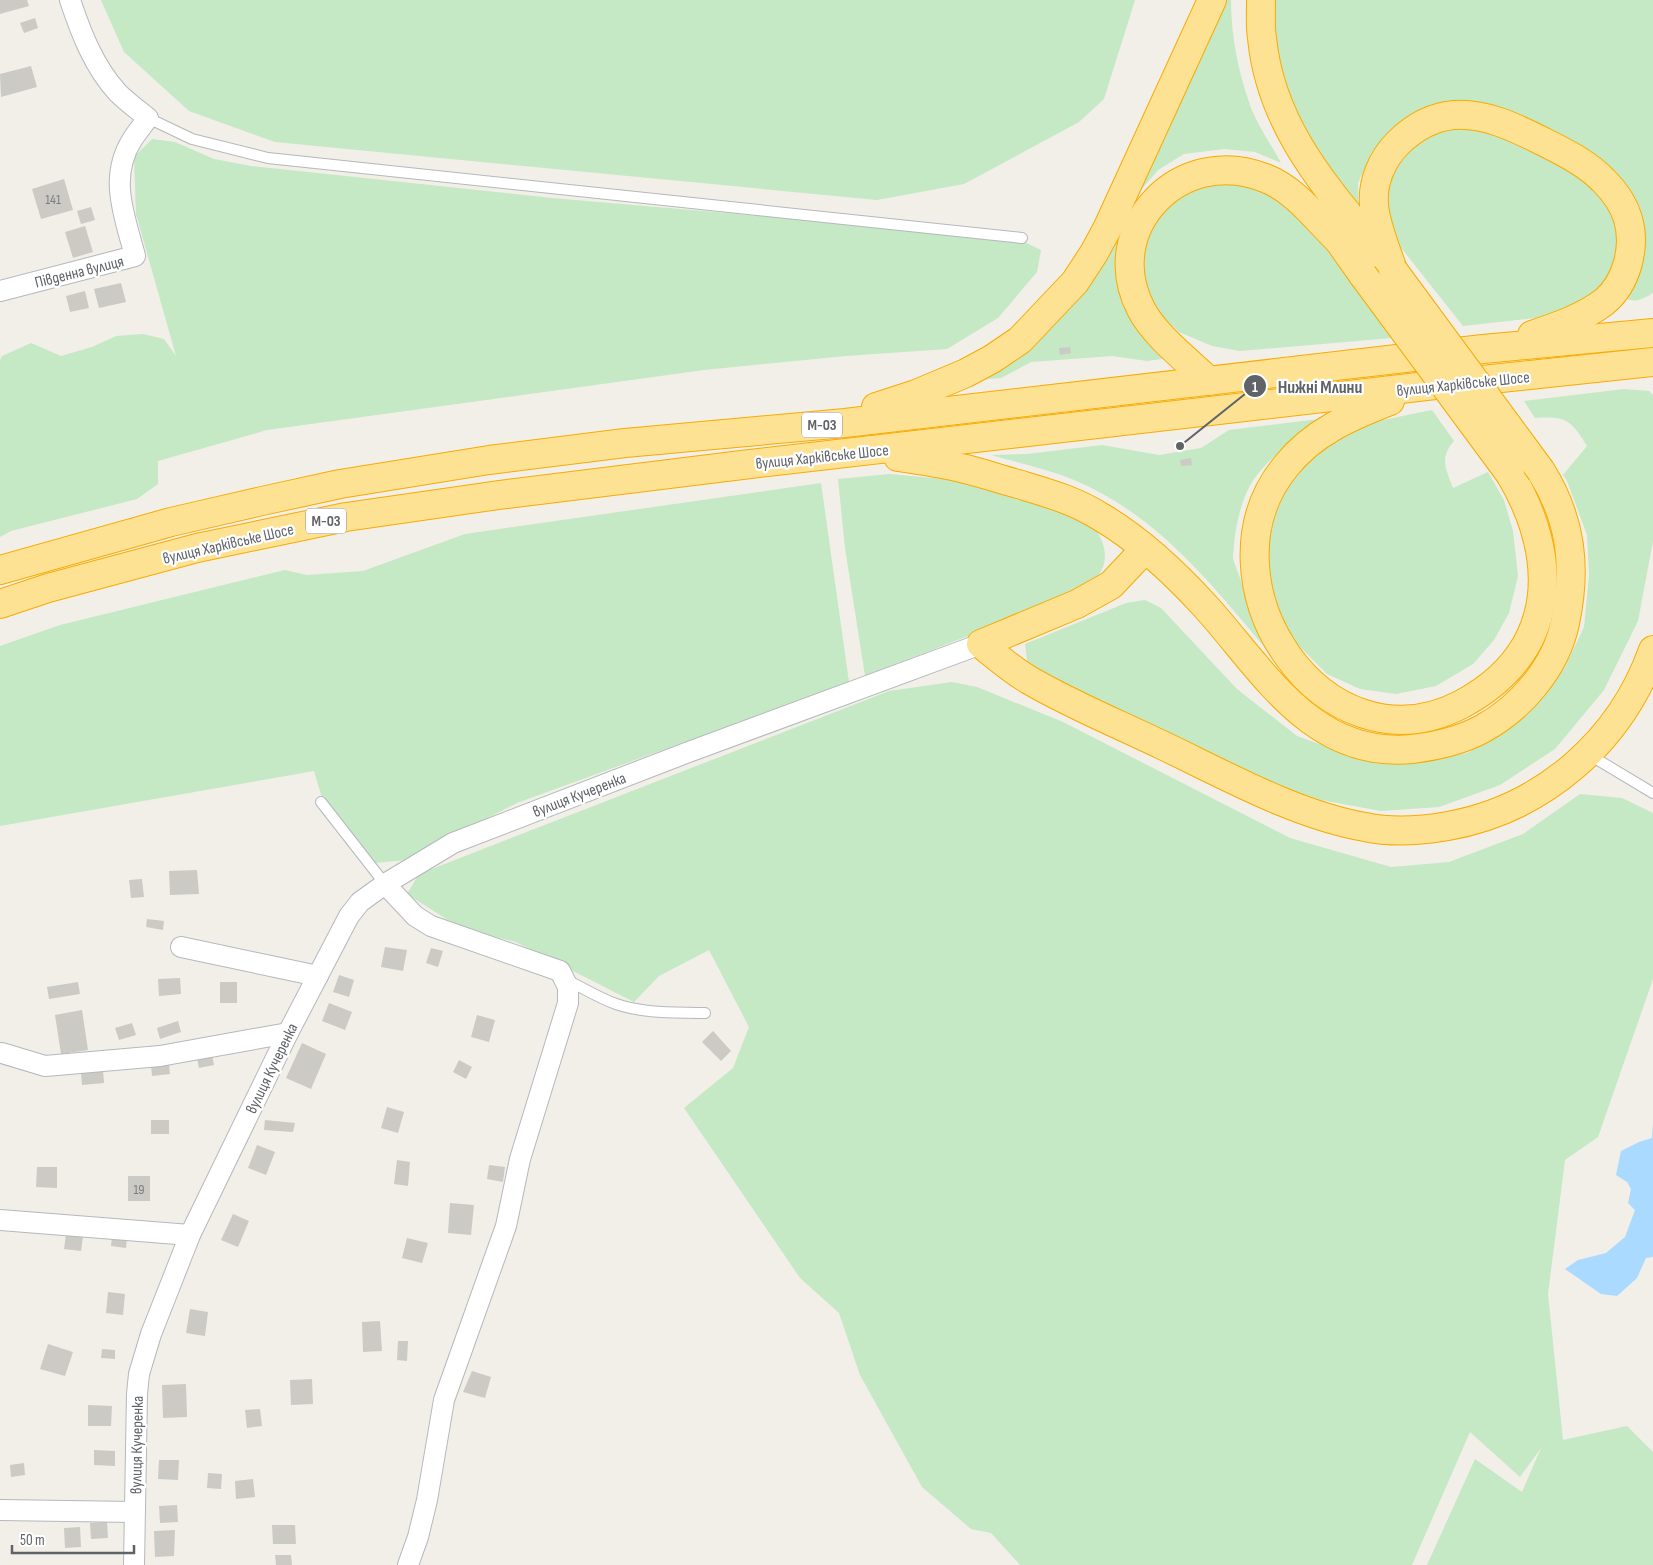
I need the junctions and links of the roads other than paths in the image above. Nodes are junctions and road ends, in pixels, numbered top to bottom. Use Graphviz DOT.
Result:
graph roads {
  1 [pos="70,0"];
  2 [pos="1212,0"];
  3 [pos="1244,0"];
  4 [pos="1261,0"];
  5 [pos="148,118"];
  6 [pos="1022,238"];
  7 [pos="1336,239"];
  8 [pos="1393,270"];
  9 [pos="0,291"];
  10 [pos="1653,333"];
  11 [pos="1483,349"];
  12 [pos="1653,362"];
  13 [pos="1209,381"];
  14 [pos="1435,386"];
  15 [pos="738,431"];
  16 [pos="866,451"];
  17 [pos="1145,548"];
  18 [pos="0,570"];
  19 [pos="0,604"];
  20 [pos="981,644"];
  21 [pos="1653,650"];
  22 [pos="1587,754"];
  23 [pos="1653,793"];
  24 [pos="320,802"];
  25 [pos="385,884"];
  26 [pos="181,947"];
  27 [pos="318,976"];
  28 [pos="564,978"];
  29 [pos="705,1014"];
  30 [pos="288,1033"];
  31 [pos="2,1053"];
  32 [pos="0,1220"];
  33 [pos="190,1234"];
  34 [pos="0,1510"];
  35 [pos="134,1512"];
  36 [pos="134,1565"];
  37 [pos="408,1565"];
  1 -- 5 [label="street"];
  2 -- 15 [label="highway"];
  3 -- 7 [label="highway"];
  4 -- 8 [label="highway"];
  5 -- 6 [label="lane"];
  5 -- 9 [label="street, Південна вулиця"];
  7 -- 13 [label="highway"];
  7 -- 14 [label="highway, bridge"];
  8 -- 11 [label="highway"];
  8 -- 17 [label="highway, bridge"];
  10 -- 11 [label="highway, вулиця Харківське Шосе / М-03"];
  11 -- 13 [label="highway, вулиця Харківське Шосе / М-03"];
  12 -- 14 [label="highway, вулиця Харківське Шосе / М-03"];
  13 -- 15 [label="highway, вулиця Харківське Шосе / М-03"];
  14 -- 16 [label="highway, вулиця Харківське Шосе / М-03"];
  15 -- 18 [label="highway, вулиця Харківське Шосе / М-03"];
  16 -- 17 [label="highway"];
  16 -- 19 [label="highway, вулиця Харківське Шосе / М-03"];
  17 -- 20 [label="highway"];
  20 -- 22 [label="highway"];
  20 -- 25 [label="street, вулиця Кучеренка"];
  21 -- 22 [label="highway"];
  22 -- 23 [label="lane"];
  24 -- 25 [label="lane"];
  25 -- 27 [label="street, вулиця Кучеренка"];
  25 -- 28 [label="street"];
  26 -- 27 [label="street"];
  27 -- 30 [label="street, вулиця Кучеренка"];
  28 -- 29 [label="lane"];
  28 -- 37 [label="street"];
  30 -- 31 [label="street"];
  30 -- 33 [label="street, вулиця Кучеренка"];
  32 -- 33 [label="street"];
  33 -- 35 [label="street, вулиця Кучеренка"];
  34 -- 35 [label="street"];
  35 -- 36 [label="street, вулиця Кучеренка"];
}
